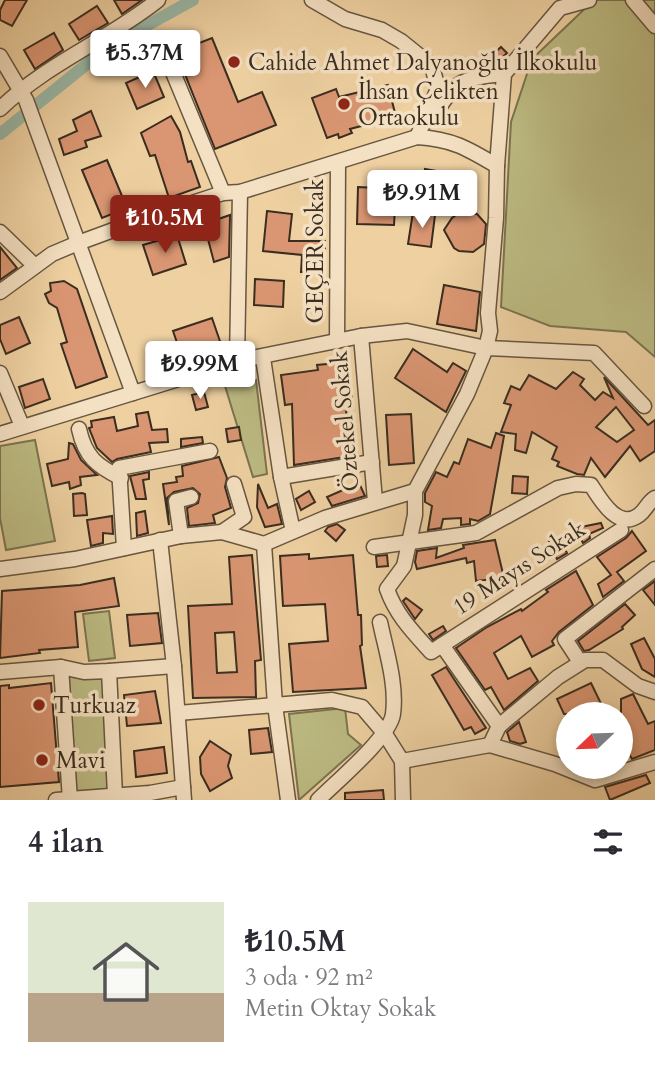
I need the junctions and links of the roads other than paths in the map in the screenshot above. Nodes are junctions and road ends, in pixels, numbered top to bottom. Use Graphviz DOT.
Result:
graph roads {
  1 [pos="158,0"];
  2 [pos="312,0"];
  3 [pos="589,0"];
  4 [pos="634,0"];
  5 [pos="564,4"];
  6 [pos="655,26"];
  7 [pos="160,41"];
  8 [pos="0,56"];
  9 [pos="504,74"];
  10 [pos="23,94"];
  11 [pos="0,108"];
  12 [pos="417,137"];
  13 [pos="338,162"];
  14 [pos="496,166"];
  15 [pos="240,192"];
  16 [pos="223,193"];
  17 [pos="0,232"];
  18 [pos="78,243"];
  19 [pos="35,266"];
  20 [pos="0,292"];
  21 [pos="361,336"];
  22 [pos="337,341"];
  23 [pos="486,348"];
  24 [pos="262,358"];
  25 [pos="237,361"];
  26 [pos="0,373"];
  27 [pos="133,393"];
  28 [pos="644,406"];
  29 [pos="22,426"];
  30 [pos="79,429"];
  31 [pos="0,434"];
  32 [pos="210,450"];
  33 [pos="372,462"];
  34 [pos="281,477"];
  35 [pos="121,478"];
  36 [pos="234,484"];
  37 [pos="415,491"];
  38 [pos="191,498"];
  39 [pos="655,498"];
  40 [pos="375,501"];
  41 [pos="621,530"];
  42 [pos="293,531"];
  43 [pos="222,532"];
  44 [pos="181,536"];
  45 [pos="160,540"];
  46 [pos="408,543"];
  47 [pos="264,544"];
  48 [pos="374,547"];
  49 [pos="118,550"];
  50 [pos="0,569"];
  51 [pos="655,569"];
  52 [pos="380,622"];
  53 [pos="442,645"];
  54 [pos="580,662"];
  55 [pos="174,666"];
  56 [pos="61,667"];
  57 [pos="109,671"];
  58 [pos="0,672"];
  59 [pos="655,692"];
  60 [pos="275,705"];
  61 [pos="178,713"];
  62 [pos="499,726"];
  63 [pos="385,734"];
  64 [pos="490,745"];
  65 [pos="402,761"];
  66 [pos="655,762"];
  67 [pos="183,794"];
  68 [pos="115,795"];
  69 [pos="65,800"];
  70 [pos="288,800"];
  71 [pos="318,800"];
  72 [pos="403,800"];
  1 -- 10 [label="street"];
  2 -- 12 [label="street"];
  3 -- 5 [label="street"];
  4 -- 6 [label="street"];
  5 -- 9 [label="street"];
  7 -- 16 [label="street"];
  8 -- 10 [label="street"];
  9 -- 12 [label="street"];
  9 -- 14 [label="street"];
  10 -- 11 [label="street"];
  10 -- 18 [label="street"];
  12 -- 13 [label="street"];
  12 -- 14 [label="street"];
  13 -- 15 [label="street"];
  13 -- 22 [label="street, GEÇER Sokak"];
  14 -- 23 [label="street"];
  15 -- 16 [label="street"];
  15 -- 25 [label="street"];
  16 -- 18 [label="street"];
  17 -- 19 [label="street"];
  18 -- 19 [label="street"];
  18 -- 27 [label="street"];
  19 -- 20 [label="street"];
  21 -- 22 [label="street"];
  21 -- 23 [label="street"];
  21 -- 33 [label="street, Öztekel Sokak"];
  22 -- 24 [label="street"];
  23 -- 28 [label="street"];
  23 -- 37 [label="street"];
  24 -- 25 [label="street"];
  24 -- 34 [label="street"];
  25 -- 27 [label="street"];
  26 -- 29 [label="street"];
  27 -- 29 [label="street"];
  29 -- 31 [label="street"];
  30 -- 35 [label="street"];
  32 -- 35 [label="street"];
  33 -- 34 [label="street"];
  33 -- 40 [label="street, Öztekel Sokak"];
  34 -- 42 [label="street"];
  35 -- 49 [label="street"];
  36 -- 43 [label="street"];
  37 -- 40 [label="street"];
  37 -- 46 [label="street"];
  38 -- 44 [label="street"];
  39 -- 46 [label="street"];
  40 -- 42 [label="street"];
  41 -- 53 [label="street, 19 Mayıs Sokak"];
  42 -- 47 [label="street"];
  43 -- 44 [label="street"];
  43 -- 47 [label="street"];
  44 -- 45 [label="street"];
  45 -- 49 [label="street"];
  45 -- 55 [label="street"];
  46 -- 48 [label="street"];
  46 -- 53 [label="street"];
  47 -- 60 [label="street"];
  49 -- 50 [label="street"];
  51 -- 54 [label="street"];
  52 -- 63 [label="street"];
  53 -- 62 [label="street"];
  54 -- 59 [label="street"];
  54 -- 62 [label="street"];
  55 -- 57 [label="street"];
  55 -- 61 [label="street"];
  56 -- 57 [label="street"];
  56 -- 58 [label="street"];
  56 -- 69 [label="street"];
  57 -- 68 [label="street"];
  60 -- 61 [label="street"];
  60 -- 63 [label="street"];
  60 -- 70 [label="street"];
  61 -- 67 [label="street"];
  62 -- 64 [label="street"];
  63 -- 65 [label="street"];
  63 -- 71 [label="street"];
  64 -- 65 [label="street"];
  64 -- 66 [label="street"];
  65 -- 72 [label="street"];
  67 -- 68 [label="street"];
  68 -- 69 [label="street"];
}
